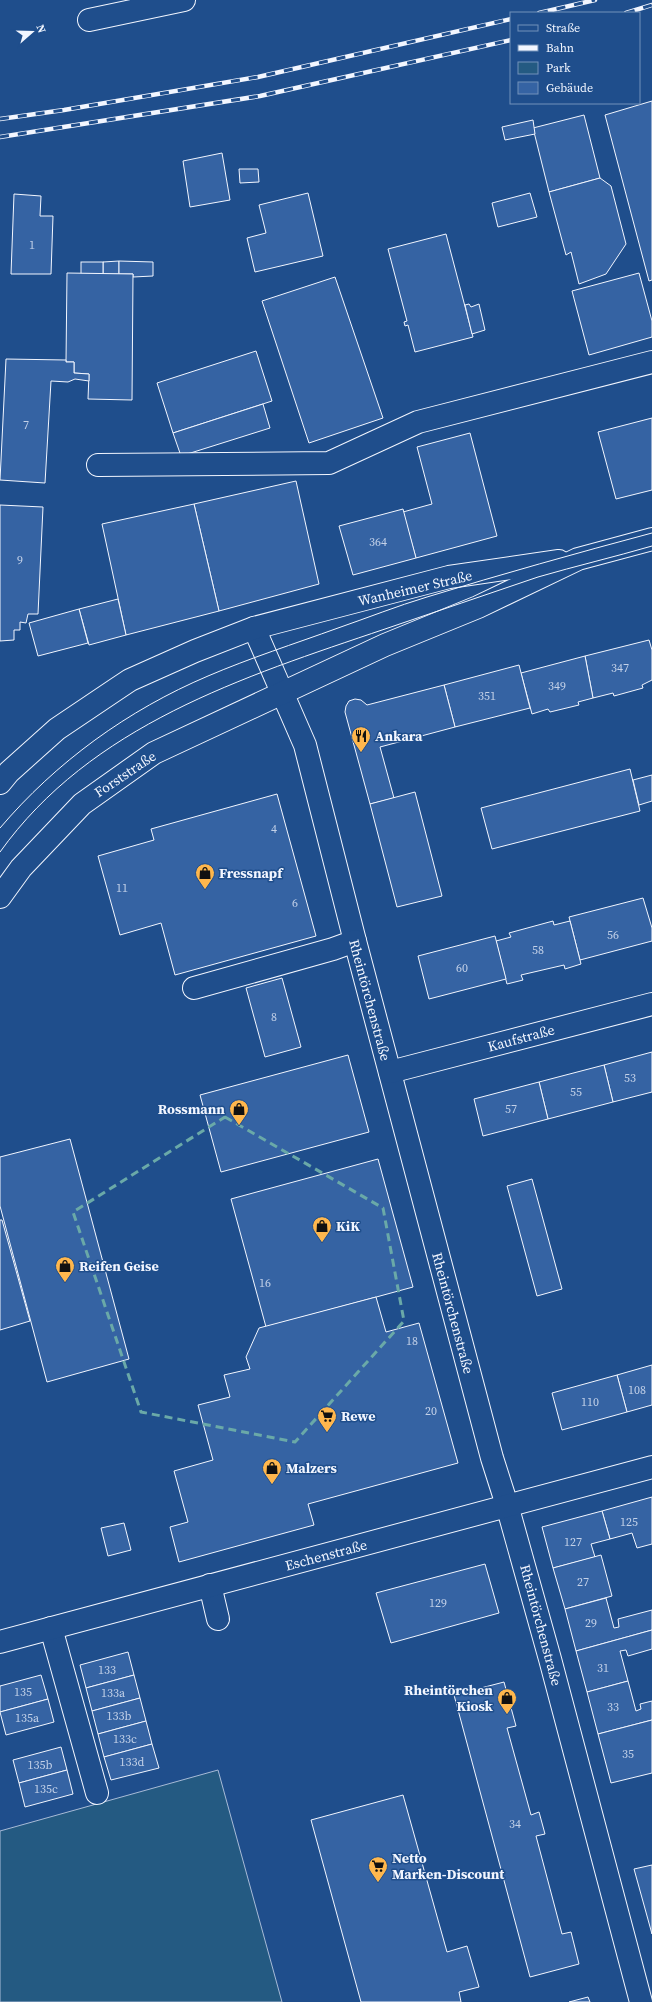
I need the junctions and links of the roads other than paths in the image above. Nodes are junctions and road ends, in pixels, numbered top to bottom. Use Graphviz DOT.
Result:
graph roads {
  1 [pos="184,0"];
  2 [pos="89,20"];
  3 [pos="652,362"];
  4 [pos="98,465"];
  5 [pos="652,540"];
  6 [pos="578,560"];
  7 [pos="254,628"];
  8 [pos="283,693"];
  9 [pos="3,773"];
  10 [pos="0,897"];
  11 [pos="355,941"];
  12 [pos="194,988"];
  13 [pos="652,1004"];
  14 [pos="390,1072"];
  15 [pos="652,1467"];
  16 [pos="507,1505"];
  17 [pos="210,1585"];
  18 [pos="218,1619"];
  19 [pos="51,1628"];
  20 [pos="0,1642"];
  21 [pos="97,1793"];
  22 [pos="641,2002"];
  1 -- 2 [label="street"];
  3 -- 4 [label="street"];
  5 -- 6 [label="street, Wanheimer Straße"];
  6 -- 7 [label="street, Wanheimer Straße"];
  6 -- 8 [label="street, Wanheimer Straße"];
  7 -- 8 [label="street, Rheintörchenstraße"];
  7 -- 9 [label="street"];
  8 -- 10 [label="street, Forststraße"];
  8 -- 11 [label="street, Rheintörchenstraße"];
  11 -- 12 [label="street"];
  11 -- 14 [label="street, Rheintörchenstraße"];
  13 -- 14 [label="street, Kaufstraße"];
  14 -- 16 [label="street, Rheintörchenstraße"];
  15 -- 16 [label="street, Eschenstraße"];
  16 -- 17 [label="street, Eschenstraße"];
  16 -- 22 [label="street, Rheintörchenstraße"];
  17 -- 18 [label="street"];
  17 -- 19 [label="street, Eschenstraße"];
  19 -- 20 [label="street, Eschenstraße"];
  19 -- 21 [label="street"];
}
